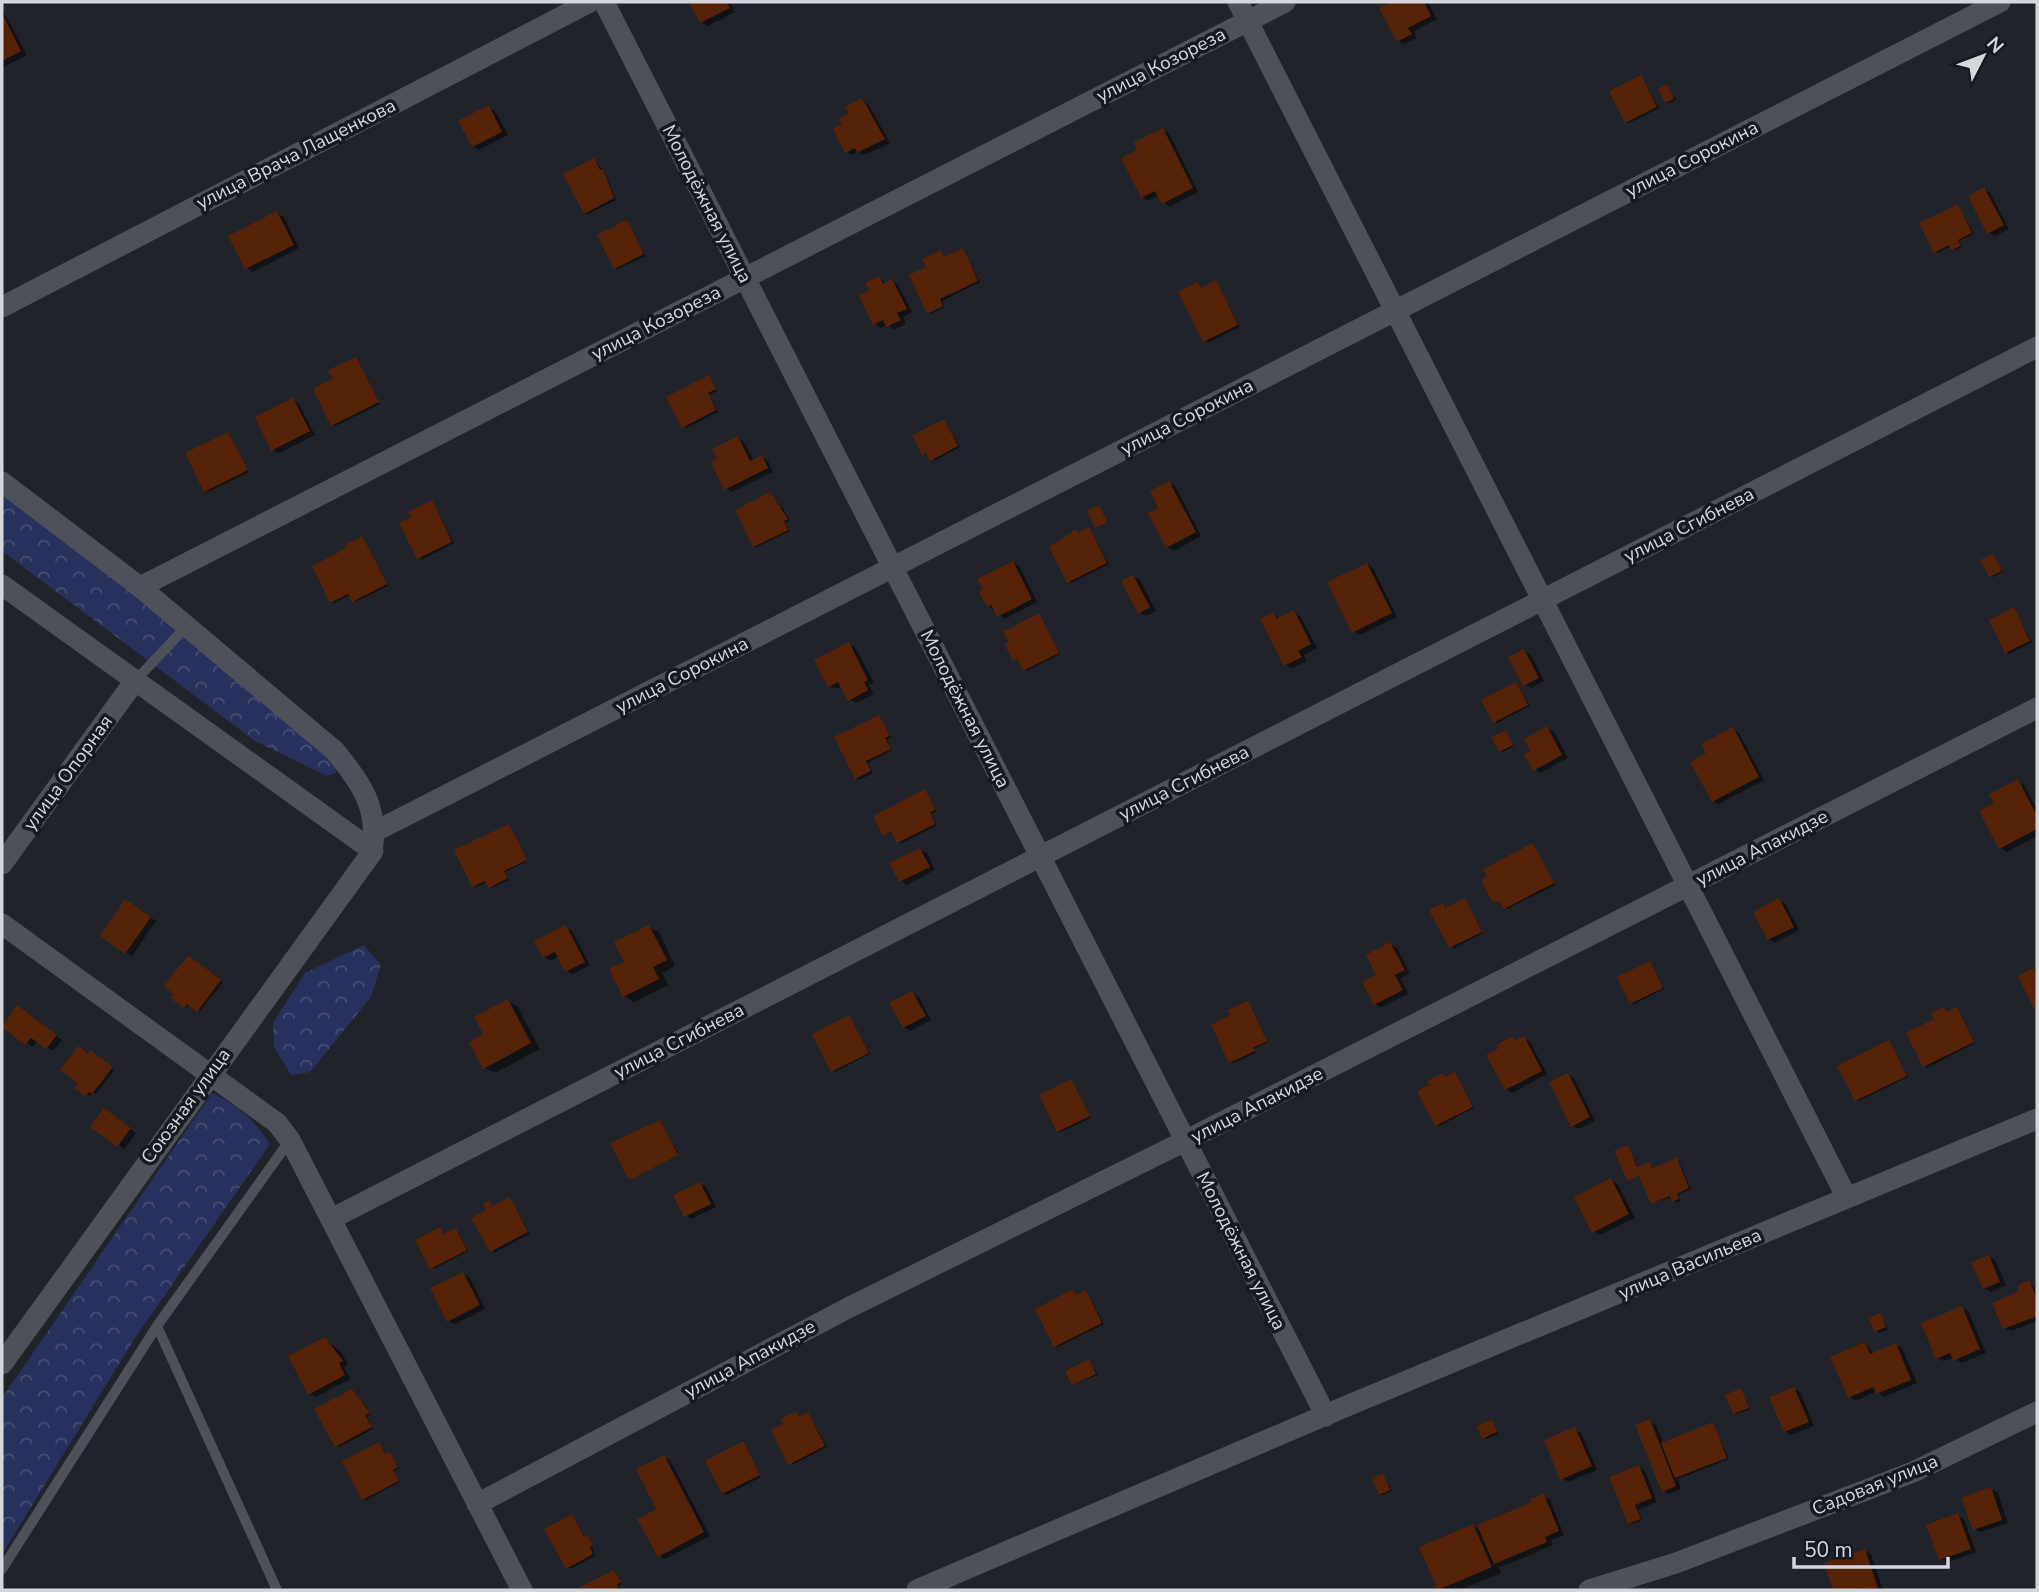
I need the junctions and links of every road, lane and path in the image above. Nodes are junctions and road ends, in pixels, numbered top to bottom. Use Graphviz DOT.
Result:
graph roads {
  1 [pos="590,2"];
  2 [pos="604,2"];
  3 [pos="1284,2"];
  4 [pos="2000,2"];
  5 [pos="1243,11"];
  6 [pos="745,278"];
  7 [pos="2,307"];
  8 [pos="1395,311"];
  9 [pos="2037,347"];
  10 [pos="2,482"];
  11 [pos="893,568"];
  12 [pos="2,585"];
  13 [pos="140,587"];
  14 [pos="1542,600"];
  15 [pos="187,626"];
  16 [pos="134,682"];
  17 [pos="2037,708"];
  18 [pos="374,842"];
  19 [pos="1040,856"];
  20 [pos="2,864"];
  21 [pos="1688,887"];
  22 [pos="2,924"];
  23 [pos="209,1074"];
  24 [pos="2037,1119"];
  25 [pos="290,1140"];
  26 [pos="1185,1141"];
  27 [pos="1847,1198"];
  28 [pos="331,1219"];
  29 [pos="157,1326"];
  30 [pos="2,1364"];
  31 [pos="1334,1412"];
  32 [pos="2037,1412"];
  33 [pos="477,1504"];
  34 [pos="2,1569"];
  35 [pos="277,1590"];
  36 [pos="522,1590"];
  37 [pos="917,1590"];
  38 [pos="1590,1590"];
  1 -- 7 [label="street, улица Врача Лащенкова"];
  2 -- 6 [label="street, Молодёжная улица"];
  3 -- 5 [label="street, улица Козореза"];
  4 -- 8 [label="street, улица Сорокина"];
  5 -- 6 [label="street, улица Козореза"];
  5 -- 8 [label="street"];
  6 -- 11 [label="street, Молодёжная улица"];
  6 -- 13 [label="street, улица Козореза"];
  8 -- 11 [label="street, улица Сорокина"];
  8 -- 14 [label="street"];
  9 -- 14 [label="street, улица Сгибнева"];
  10 -- 13 [label="street"];
  11 -- 18 [label="street, улица Сорокина"];
  11 -- 19 [label="street, Молодёжная улица"];
  12 -- 16 [label="street"];
  13 -- 15 [label="street"];
  14 -- 19 [label="street, улица Сгибнева"];
  14 -- 21 [label="street"];
  15 -- 16 [label="lane"];
  15 -- 18 [label="street"];
  16 -- 18 [label="street"];
  16 -- 20 [label="street, улица Опорная"];
  17 -- 21 [label="street, улица Апакидзе"];
  18 -- 23 [label="street, Союзная улица"];
  19 -- 26 [label="street, Молодёжная улица"];
  19 -- 28 [label="street, улица Сгибнева"];
  21 -- 26 [label="street, улица Апакидзе"];
  21 -- 27 [label="street"];
  22 -- 23 [label="street"];
  23 -- 25 [label="street"];
  23 -- 30 [label="street, Союзная улица"];
  24 -- 27 [label="street, улица Васильева"];
  25 -- 28 [label="street"];
  25 -- 29 [label="lane"];
  26 -- 31 [label="street, Молодёжная улица"];
  26 -- 33 [label="street, улица Апакидзе"];
  27 -- 31 [label="street, улица Васильева"];
  28 -- 33 [label="street"];
  29 -- 34 [label="lane"];
  29 -- 35 [label="lane"];
  31 -- 37 [label="street, улица Васильева"];
  32 -- 38 [label="street, Садовая улица"];
  33 -- 36 [label="street"];
}
